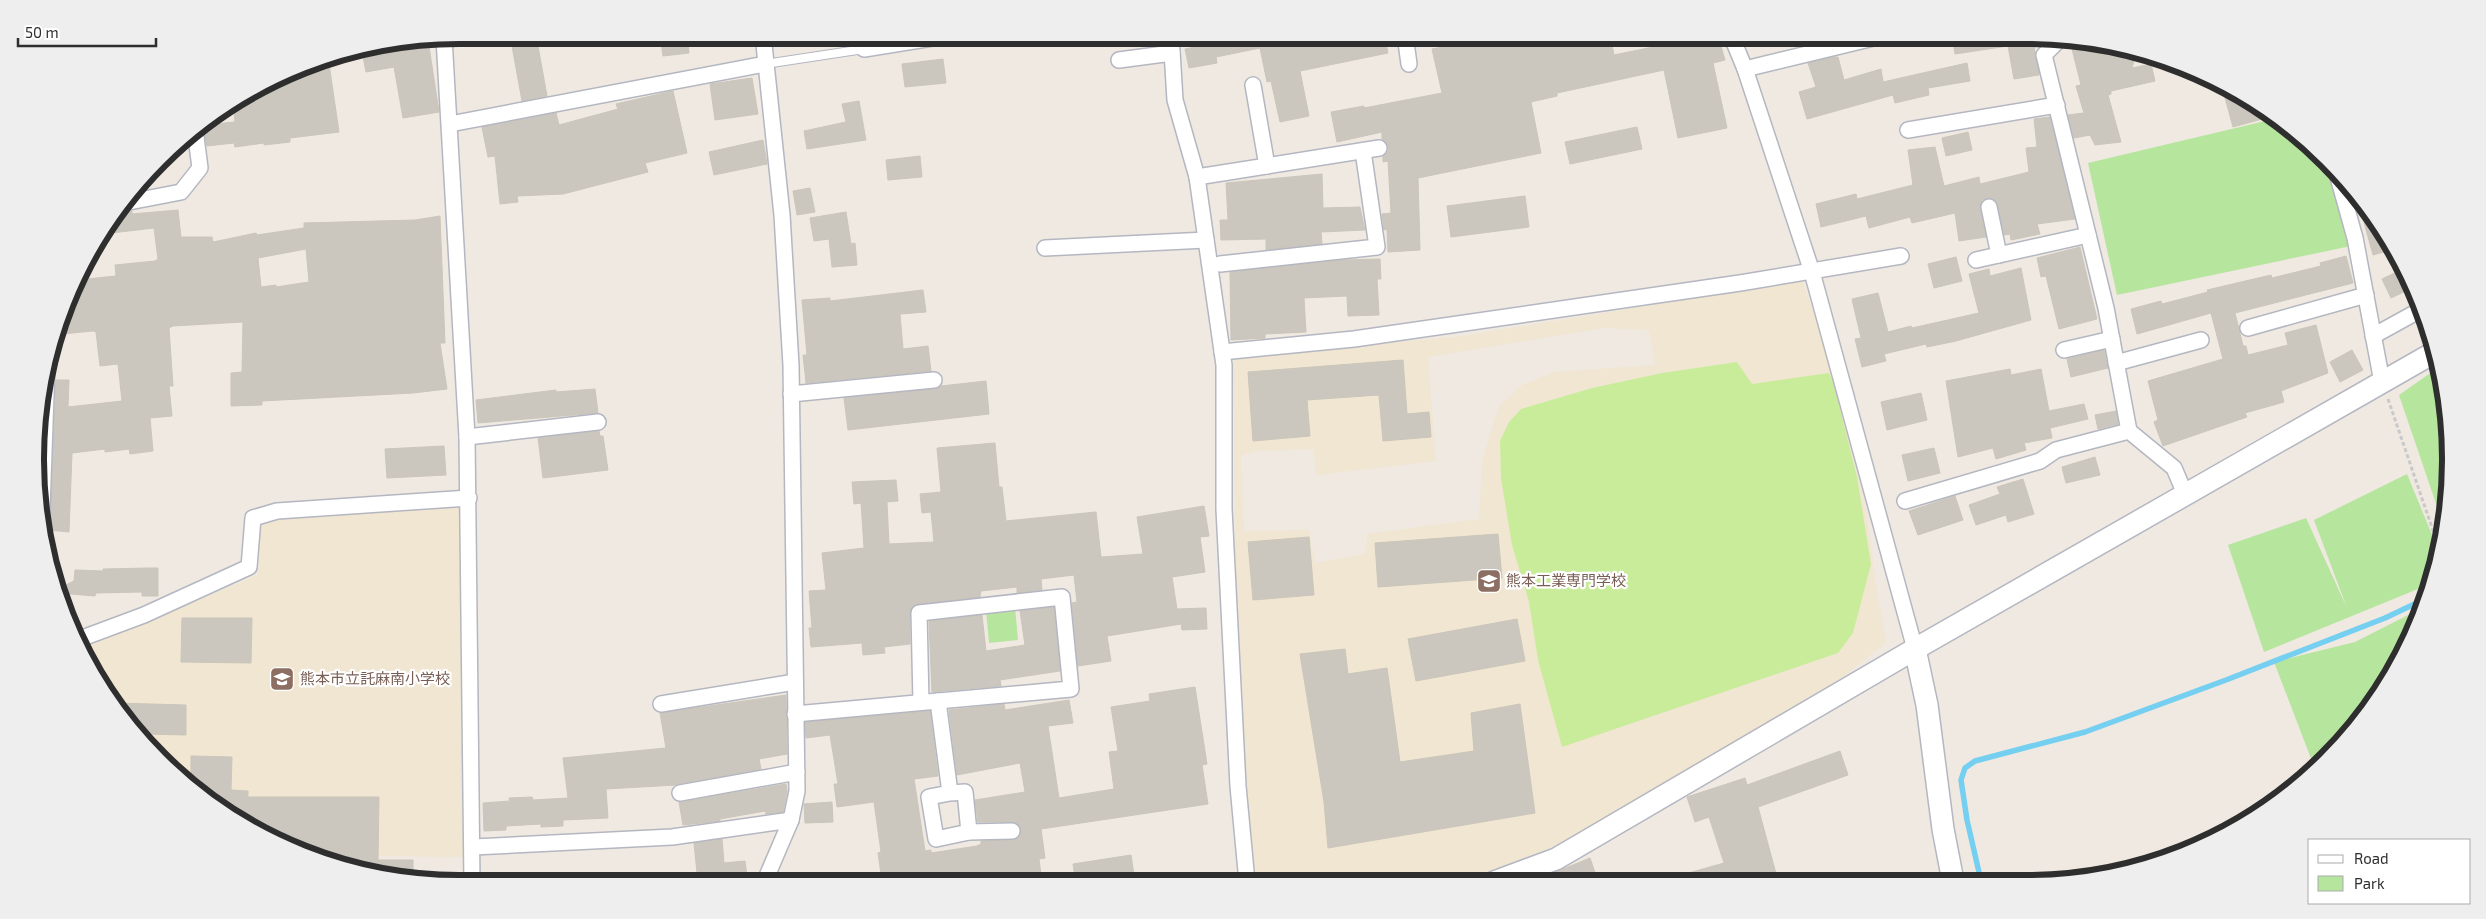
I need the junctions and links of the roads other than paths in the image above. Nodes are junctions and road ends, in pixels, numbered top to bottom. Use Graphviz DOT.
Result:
graph roads {
  1 [pos="763,44"];
  2 [pos="855,44"];
  3 [pos="1172,44"];
  4 [pos="1406,44"];
  5 [pos="1735,44"];
  6 [pos="1849,44"];
  7 [pos="444,45"];
  8 [pos="2054,45"];
  9 [pos="1172,53"];
  10 [pos="1120,60"];
  11 [pos="765,64"];
  12 [pos="1409,64"];
  13 [pos="1745,69"];
  14 [pos="1253,85"];
  15 [pos="2056,105"];
  16 [pos="450,124"];
  17 [pos="1908,130"];
  18 [pos="196,138"];
  19 [pos="1379,148"];
  20 [pos="1363,151"];
  21 [pos="1267,166"];
  22 [pos="1197,177"];
  23 [pos="2341,187"];
  24 [pos="134,201"];
  25 [pos="1989,207"];
  26 [pos="2088,236"];
  27 [pos="1206,240"];
  28 [pos="1045,248"];
  29 [pos="1999,254"];
  30 [pos="1901,256"];
  31 [pos="1976,260"];
  32 [pos="1220,264"];
  33 [pos="1812,272"];
  34 [pos="2366,295"];
  35 [pos="2415,313"];
  36 [pos="2248,328"];
  37 [pos="2374,336"];
  38 [pos="2112,339"];
  39 [pos="2201,340"];
  40 [pos="2064,350"];
  41 [pos="1222,352"];
  42 [pos="2429,356"];
  43 [pos="2116,363"];
  44 [pos="934,380"];
  45 [pos="2382,382"];
  46 [pos="791,394"];
  47 [pos="598,422"];
  48 [pos="2129,431"];
  49 [pos="468,437"];
  50 [pos="2185,494"];
  51 [pos="469,498"];
  52 [pos="1905,501"];
  53 [pos="84,637"];
  54 [pos="1914,649"];
  55 [pos="795,682"];
  56 [pos="938,701"];
  57 [pos="921,702"];
  58 [pos="662,704"];
  59 [pos="795,714"];
  60 [pos="797,772"];
  61 [pos="680,793"];
  62 [pos="950,793"];
  63 [pos="791,820"];
  64 [pos="1012,831"];
  65 [pos="969,832"];
  66 [pos="473,847"];
  67 [pos="472,875"];
  68 [pos="767,875"];
  69 [pos="1247,875"];
  70 [pos="1513,875"];
  71 [pos="1952,875"];
  1 -- 11 [label="street"];
  2 -- 11 [label="lane"];
  3 -- 9 [label="street"];
  4 -- 12 [label="street"];
  5 -- 13 [label="street"];
  6 -- 13 [label="street"];
  7 -- 16 [label="street"];
  8 -- 15 [label="street"];
  9 -- 10 [label="street"];
  9 -- 22 [label="street"];
  11 -- 16 [label="street"];
  11 -- 46 [label="street"];
  13 -- 33 [label="street"];
  14 -- 21 [label="street"];
  15 -- 17 [label="street"];
  15 -- 26 [label="street"];
  16 -- 49 [label="street"];
  18 -- 24 [label="street"];
  19 -- 20 [label="street"];
  20 -- 21 [label="street"];
  20 -- 32 [label="street"];
  21 -- 22 [label="street"];
  22 -- 27 [label="street"];
  23 -- 34 [label="street"];
  25 -- 29 [label="street"];
  26 -- 29 [label="street"];
  26 -- 38 [label="street"];
  27 -- 28 [label="street"];
  27 -- 41 [label="street"];
  29 -- 31 [label="street"];
  30 -- 33 [label="street"];
  33 -- 41 [label="street"];
  33 -- 54 [label="street"];
  34 -- 36 [label="street"];
  34 -- 37 [label="street"];
  35 -- 37 [label="street"];
  37 -- 45 [label="street"];
  38 -- 40 [label="street"];
  38 -- 43 [label="street"];
  39 -- 43 [label="street"];
  41 -- 69 [label="street"];
  42 -- 45 [label="street"];
  43 -- 48 [label="street"];
  44 -- 46 [label="street"];
  45 -- 50 [label="street"];
  46 -- 55 [label="street"];
  47 -- 49 [label="street"];
  48 -- 50 [label="street"];
  48 -- 52 [label="street"];
  49 -- 51 [label="street"];
  50 -- 54 [label="street"];
  51 -- 53 [label="street"];
  51 -- 66 [label="street"];
  54 -- 70 [label="street"];
  54 -- 71 [label="street"];
  55 -- 58 [label="street"];
  55 -- 59 [label="street"];
  56 -- 57 [label="street"];
  56 -- 57 [label="street"];
  56 -- 62 [label="street"];
  57 -- 59 [label="street"];
  59 -- 60 [label="street"];
  60 -- 61 [label="street"];
  60 -- 63 [label="street"];
  62 -- 65 [label="street"];
  62 -- 65 [label="street"];
  63 -- 66 [label="street"];
  63 -- 68 [label="street"];
  64 -- 65 [label="street"];
  66 -- 67 [label="street"];
}
